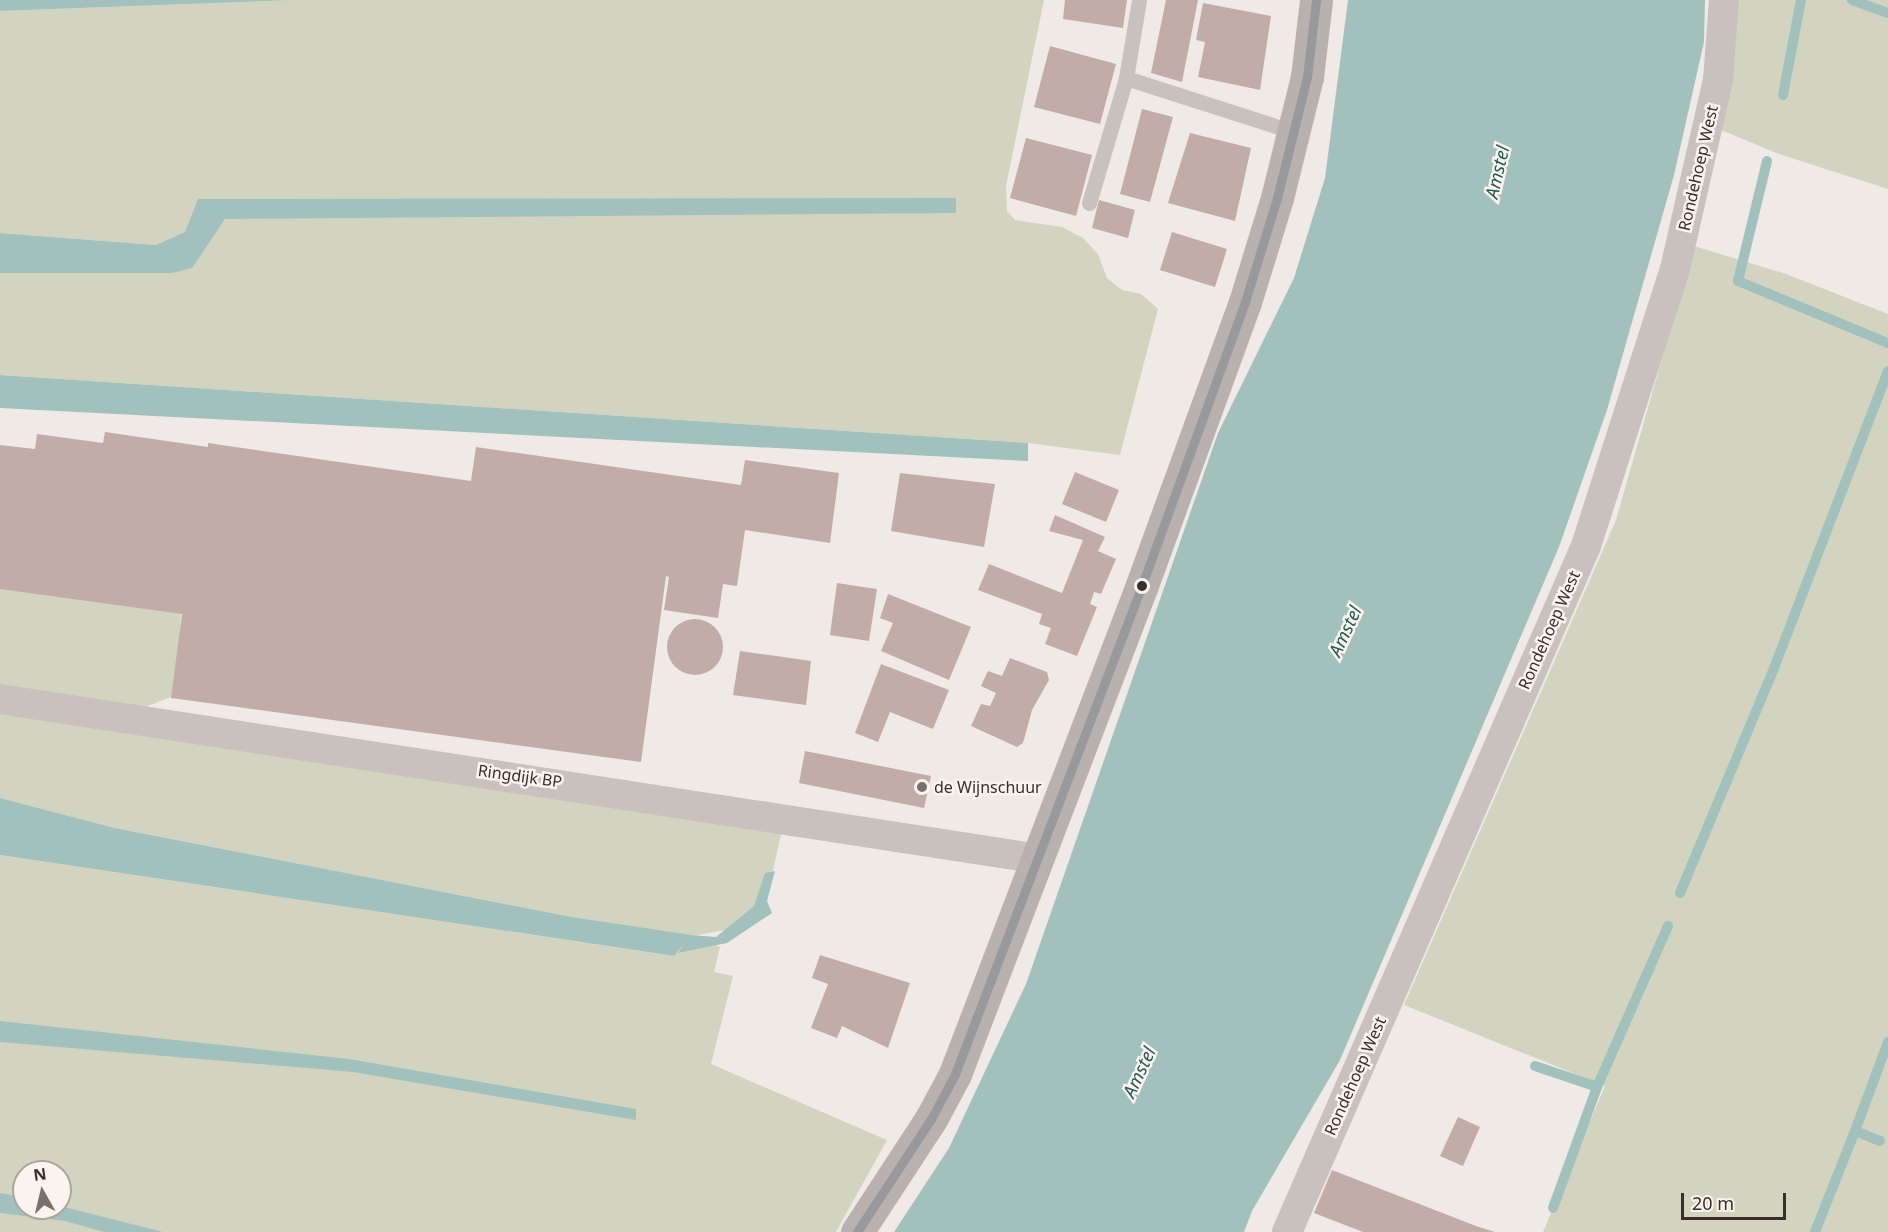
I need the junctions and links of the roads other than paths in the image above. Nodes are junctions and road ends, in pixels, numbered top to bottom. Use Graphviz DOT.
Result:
graph roads {
  1 [pos="1139,0"];
  2 [pos="1316,0"];
  3 [pos="1724,0"];
  4 [pos="1126,78"];
  5 [pos="1294,132"];
  6 [pos="1089,203"];
  7 [pos="0,699"];
  8 [pos="1039,859"];
  9 [pos="857,1232"];
  10 [pos="1287,1232"];
  1 -- 4 [label="lane"];
  2 -- 5 [label="street"];
  3 -- 10 [label="street, Rondehoep West"];
  4 -- 5 [label="lane"];
  4 -- 6 [label="lane"];
  5 -- 8 [label="street"];
  7 -- 8 [label="street, Ringdijk BP"];
  8 -- 9 [label="street"];
}
